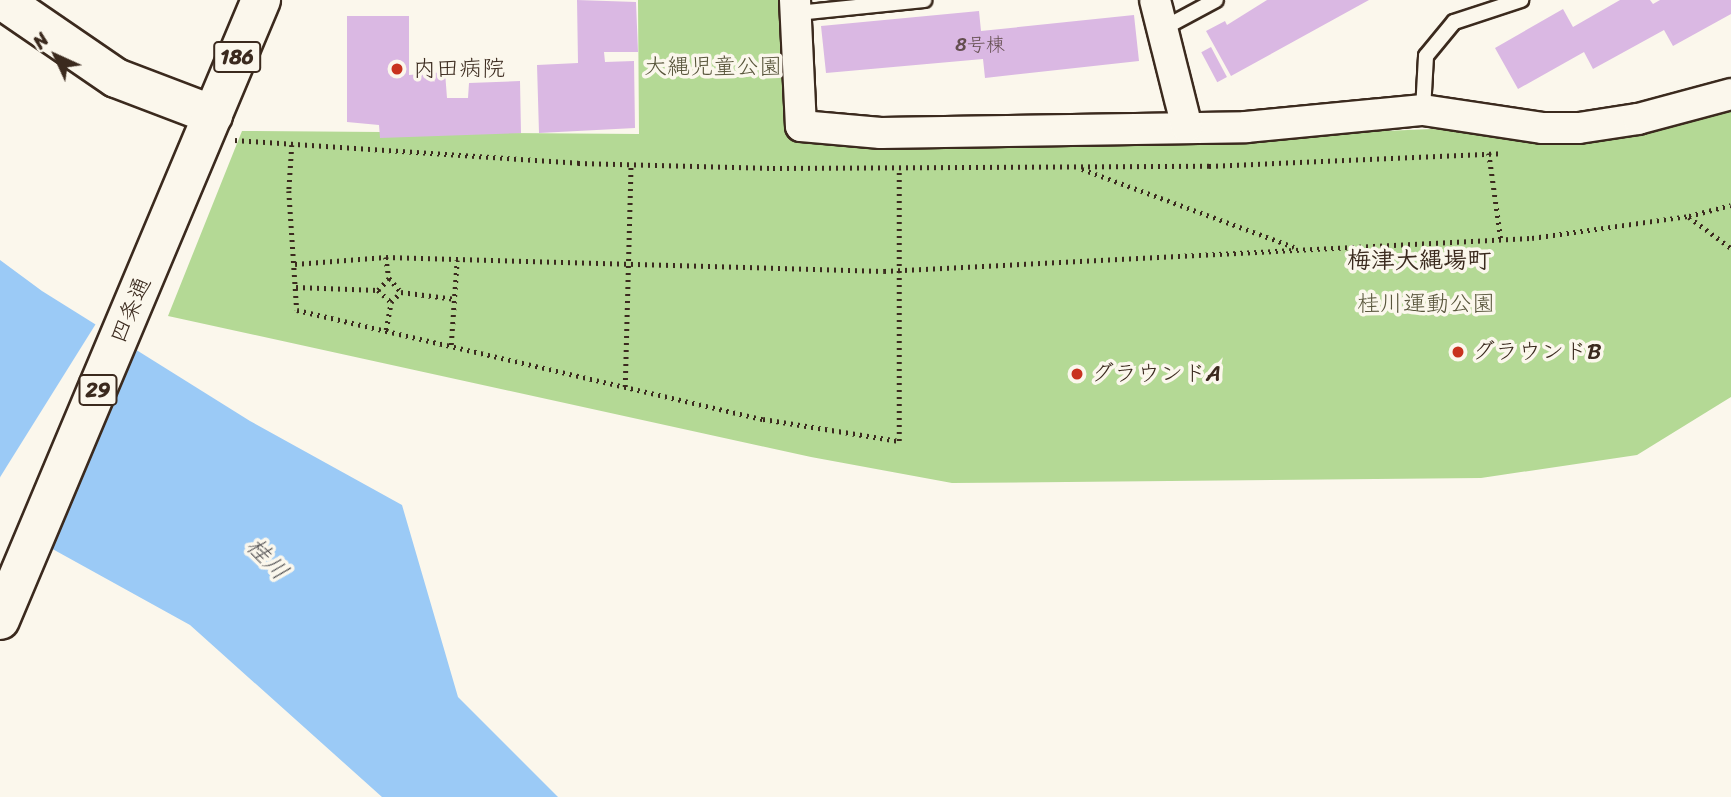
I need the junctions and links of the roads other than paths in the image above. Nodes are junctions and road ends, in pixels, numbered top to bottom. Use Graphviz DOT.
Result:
graph roads {
  1 [pos="2,0"];
  2 [pos="261,0"];
  3 [pos="924,0"];
  4 [pos="1155,0"];
  5 [pos="1216,0"];
  6 [pos="1521,0"];
  7 [pos="796,6"];
  8 [pos="1162,29"];
  9 [pos="1731,94"];
  10 [pos="1423,110"];
  11 [pos="1187,127"];
  12 [pos="204,137"];
  13 [pos="0,620"];
  1 -- 12 [label="main road"];
  2 -- 12 [label="main road, 四条通 / 186"];
  3 -- 7 [label="lane"];
  4 -- 8 [label="street"];
  5 -- 8 [label="lane"];
  6 -- 10 [label="lane"];
  7 -- 11 [label="street"];
  8 -- 11 [label="street"];
  9 -- 10 [label="street"];
  10 -- 11 [label="street"];
  12 -- 13 [label="main road, 四条通 / 29"];
}
